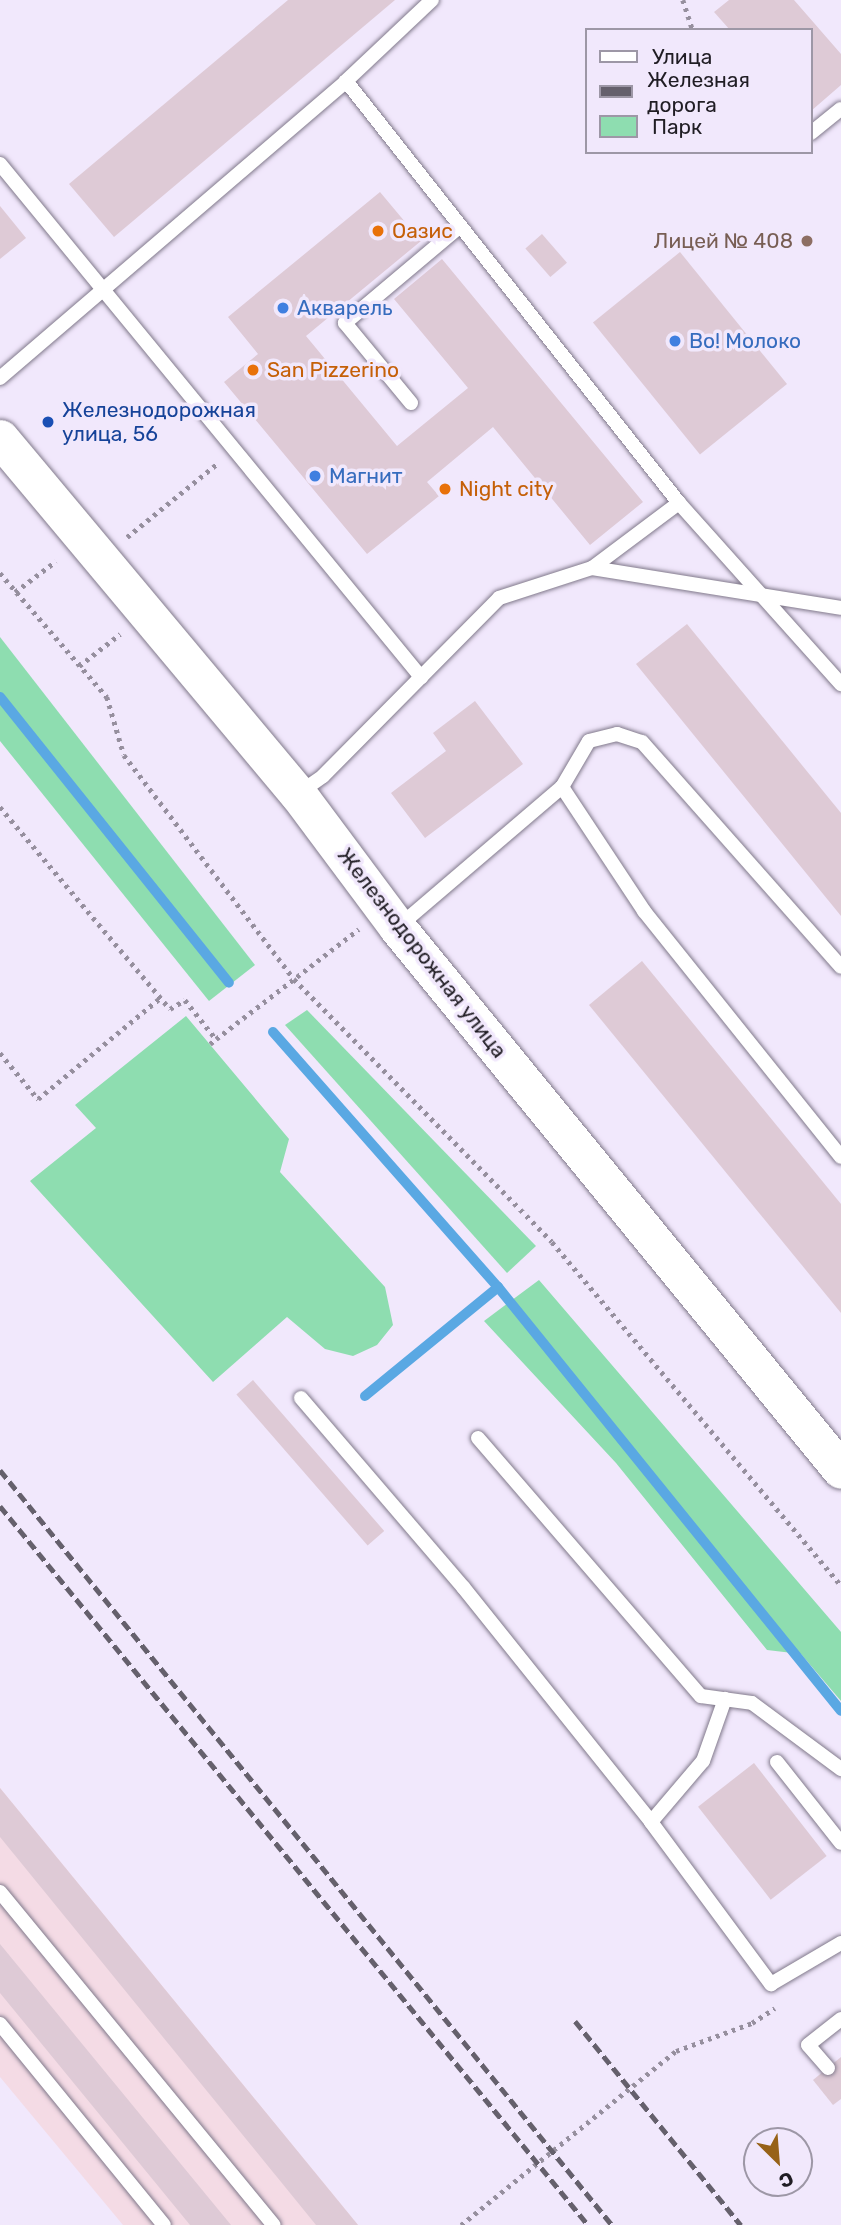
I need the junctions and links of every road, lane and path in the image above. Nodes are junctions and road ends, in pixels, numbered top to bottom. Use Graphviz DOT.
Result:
graph roads {
  1 [pos="432,0"];
  2 [pos="683,0"];
  3 [pos="692,28"];
  4 [pos="346,80"];
  5 [pos="841,108"];
  6 [pos="813,132"];
  7 [pos="0,164"];
  8 [pos="459,227"];
  9 [pos="102,288"];
  10 [pos="0,378"];
  11 [pos="411,402"];
  12 [pos="0,438"];
  13 [pos="235,450"];
  14 [pos="679,503"];
  15 [pos="121,542"];
  16 [pos="64,555"];
  17 [pos="592,568"];
  18 [pos="0,573"];
  19 [pos="15,592"];
  20 [pos="763,597"];
  21 [pos="841,608"];
  22 [pos="125,630"];
  23 [pos="79,666"];
  24 [pos="421,677"];
  25 [pos="841,684"];
  26 [pos="562,787"];
  27 [pos="298,794"];
  28 [pos="0,807"];
  29 [pos="391,918"];
  30 [pos="841,967"];
  31 [pos="294,979"];
  32 [pos="160,998"];
  33 [pos="216,1040"];
  34 [pos="210,1044"];
  35 [pos="0,1054"];
  36 [pos="841,1157"];
  37 [pos="301,1398"];
  38 [pos="478,1438"];
  39 [pos="841,1471"];
  40 [pos="841,1585"];
  41 [pos="725,1699"];
  42 [pos="777,1762"];
  43 [pos="841,1769"];
  44 [pos="651,1822"];
  45 [pos="841,1843"];
  46 [pos="0,1892"];
  47 [pos="841,1943"];
  48 [pos="786,2001"];
  49 [pos="841,2019"];
  50 [pos="0,2024"];
  51 [pos="828,2068"];
  52 [pos="164,2225"];
  53 [pos="274,2225"];
  54 [pos="461,2225"];
  1 -- 4 [label="lane"];
  2 -- 3 [label="path"];
  4 -- 8 [label="lane"];
  4 -- 9 [label="lane"];
  5 -- 6 [label="lane"];
  7 -- 9 [label="lane"];
  8 -- 11 [label="lane"];
  8 -- 14 [label="lane"];
  9 -- 10 [label="lane"];
  9 -- 13 [label="lane"];
  12 -- 27 [label="street, Железнодорожная улица"];
  13 -- 15 [label="path"];
  13 -- 24 [label="lane"];
  14 -- 17 [label="lane"];
  14 -- 20 [label="lane"];
  16 -- 19 [label="path"];
  17 -- 20 [label="lane"];
  17 -- 24 [label="lane"];
  18 -- 19 [label="path"];
  19 -- 23 [label="path"];
  20 -- 21 [label="lane"];
  20 -- 25 [label="lane"];
  22 -- 23 [label="path"];
  23 -- 31 [label="path"];
  24 -- 27 [label="lane"];
  26 -- 29 [label="lane"];
  26 -- 30 [label="lane"];
  26 -- 36 [label="lane"];
  27 -- 29 [label="street, Железнодорожная улица"];
  28 -- 32 [label="path"];
  29 -- 31 [label="path"];
  29 -- 39 [label="street, Железнодорожная улица"];
  31 -- 33 [label="path"];
  31 -- 40 [label="path"];
  32 -- 33 [label="path"];
  32 -- 35 [label="path"];
  33 -- 34 [label="path"];
  37 -- 44 [label="lane"];
  38 -- 41 [label="lane"];
  41 -- 43 [label="lane"];
  41 -- 44 [label="lane"];
  42 -- 45 [label="lane"];
  44 -- 47 [label="lane"];
  46 -- 53 [label="lane"];
  48 -- 54 [label="path"];
  49 -- 51 [label="lane"];
  50 -- 52 [label="lane"];
}
